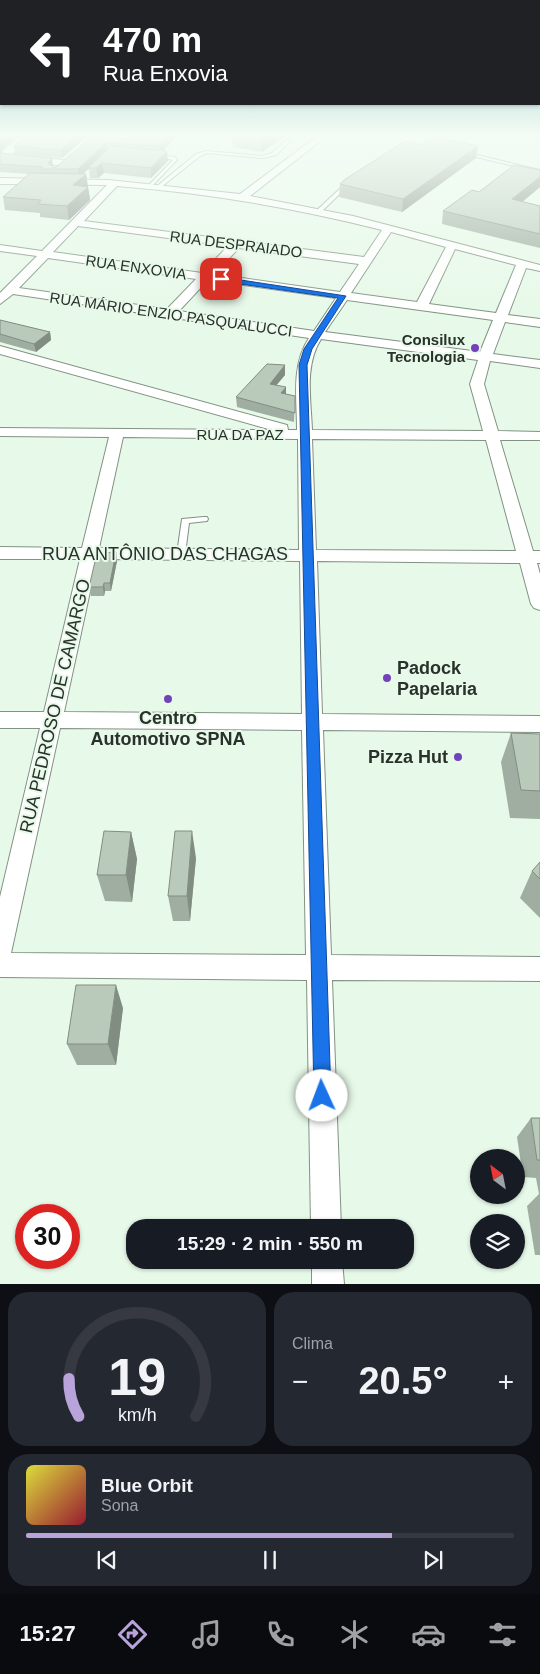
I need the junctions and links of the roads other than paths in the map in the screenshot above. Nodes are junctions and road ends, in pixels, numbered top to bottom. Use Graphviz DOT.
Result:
graph roads {
  1 [pos="104,194"];
  2 [pos="209,194"];
  3 [pos="247,194"];
  4 [pos="337,194"];
  5 [pos="242,198"];
  6 [pos="318,212"];
  7 [pos="76,223"];
  8 [pos="388,229"];
  9 [pos="236,244"];
  10 [pos="452,245"];
  11 [pos="0,248"];
  12 [pos="46,254"];
  13 [pos="366,261"];
  14 [pos="522,264"];
  15 [pos="540,268"];
  16 [pos="204,277"];
  17 [pos="9,290"];
  18 [pos="343,296"];
  19 [pos="0,300"];
  20 [pos="421,307"];
  21 [pos="169,314"];
  22 [pos="500,318"];
  23 [pos="540,323"];
  24 [pos="317,335"];
  25 [pos="0,350"];
  26 [pos="485,356"];
  27 [pos="540,364"];
  28 [pos="0,432"];
  29 [pos="117,433"];
  30 [pos="305,434"];
  31 [pos="493,435"];
  32 [pos="540,436"];
  33 [pos="204,519"];
  34 [pos="0,553"];
  35 [pos="90,554"];
  36 [pos="181,554"];
  37 [pos="308,555"];
  38 [pos="534,556"];
  39 [pos="540,604"];
  40 [pos="0,720"];
  41 [pos="51,720"];
  42 [pos="313,723"];
  43 [pos="540,724"];
  44 [pos="0,949"];
  45 [pos="0,965"];
  46 [pos="318,968"];
  47 [pos="540,970"];
  48 [pos="326,1219"];
  49 [pos="327,1269"];
  50 [pos="328,1284"];
  1 -- 7 [label="street"];
  2 -- 5 [label="street"];
  3 -- 5 [label="street"];
  4 -- 6 [label="lane"];
  5 -- 6 [label="street"];
  6 -- 8 [label="street"];
  7 -- 9 [label="street, RUA DESPRAIADO"];
  7 -- 12 [label="street"];
  8 -- 10 [label="street"];
  8 -- 13 [label="street"];
  9 -- 13 [label="street, RUA DESPRAIADO"];
  9 -- 16 [label="street"];
  10 -- 14 [label="street"];
  10 -- 20 [label="street"];
  11 -- 12 [label="street, RUA ENXOVIA"];
  12 -- 16 [label="street, RUA ENXOVIA"];
  12 -- 17 [label="street"];
  13 -- 18 [label="street"];
  14 -- 15 [label="street"];
  14 -- 22 [label="street"];
  16 -- 18 [label="street, RUA ENXOVIA"];
  16 -- 21 [label="street"];
  17 -- 19 [label="street"];
  17 -- 21 [label="street, RUA MÁRIO ENZIO PASQUALUCCI"];
  18 -- 20 [label="street, RUA ENXOVIA"];
  18 -- 24 [label="street"];
  20 -- 22 [label="street, RUA ENXOVIA"];
  21 -- 24 [label="street, RUA MÁRIO ENZIO PASQUALUCCI"];
  22 -- 23 [label="street, RUA ENXOVIA"];
  22 -- 26 [label="street"];
  24 -- 26 [label="street, RUA MÁRIO ENZIO PASQUALUCCI"];
  24 -- 30 [label="street"];
  25 -- 30 [label="street"];
  26 -- 27 [label="street, RUA MÁRIO ENZIO PASQUALUCCI"];
  26 -- 31 [label="street"];
  28 -- 29 [label="street, RUA DA PAZ"];
  29 -- 30 [label="street, RUA DA PAZ"];
  29 -- 35 [label="street, RUA PEDROSO DE CAMARGO"];
  30 -- 31 [label="street, RUA DA PAZ"];
  30 -- 37 [label="street"];
  31 -- 32 [label="street, RUA DA PAZ"];
  31 -- 38 [label="street"];
  33 -- 36 [label="lane"];
  34 -- 35 [label="street, RUA ANTÔNIO DAS CHAGAS"];
  35 -- 36 [label="street, RUA ANTÔNIO DAS CHAGAS"];
  35 -- 41 [label="street, RUA PEDROSO DE CAMARGO"];
  36 -- 37 [label="street, RUA ANTÔNIO DAS CHAGAS"];
  37 -- 38 [label="street, RUA ANTÔNIO DAS CHAGAS"];
  37 -- 42 [label="street"];
  38 -- 39 [label="street"];
  40 -- 41 [label="street"];
  41 -- 42 [label="street"];
  41 -- 44 [label="street, RUA PEDROSO DE CAMARGO"];
  42 -- 43 [label="street"];
  42 -- 46 [label="street"];
  45 -- 46 [label="street"];
  46 -- 47 [label="street"];
  46 -- 48 [label="street"];
  49 -- 50 [label="street"];
}
